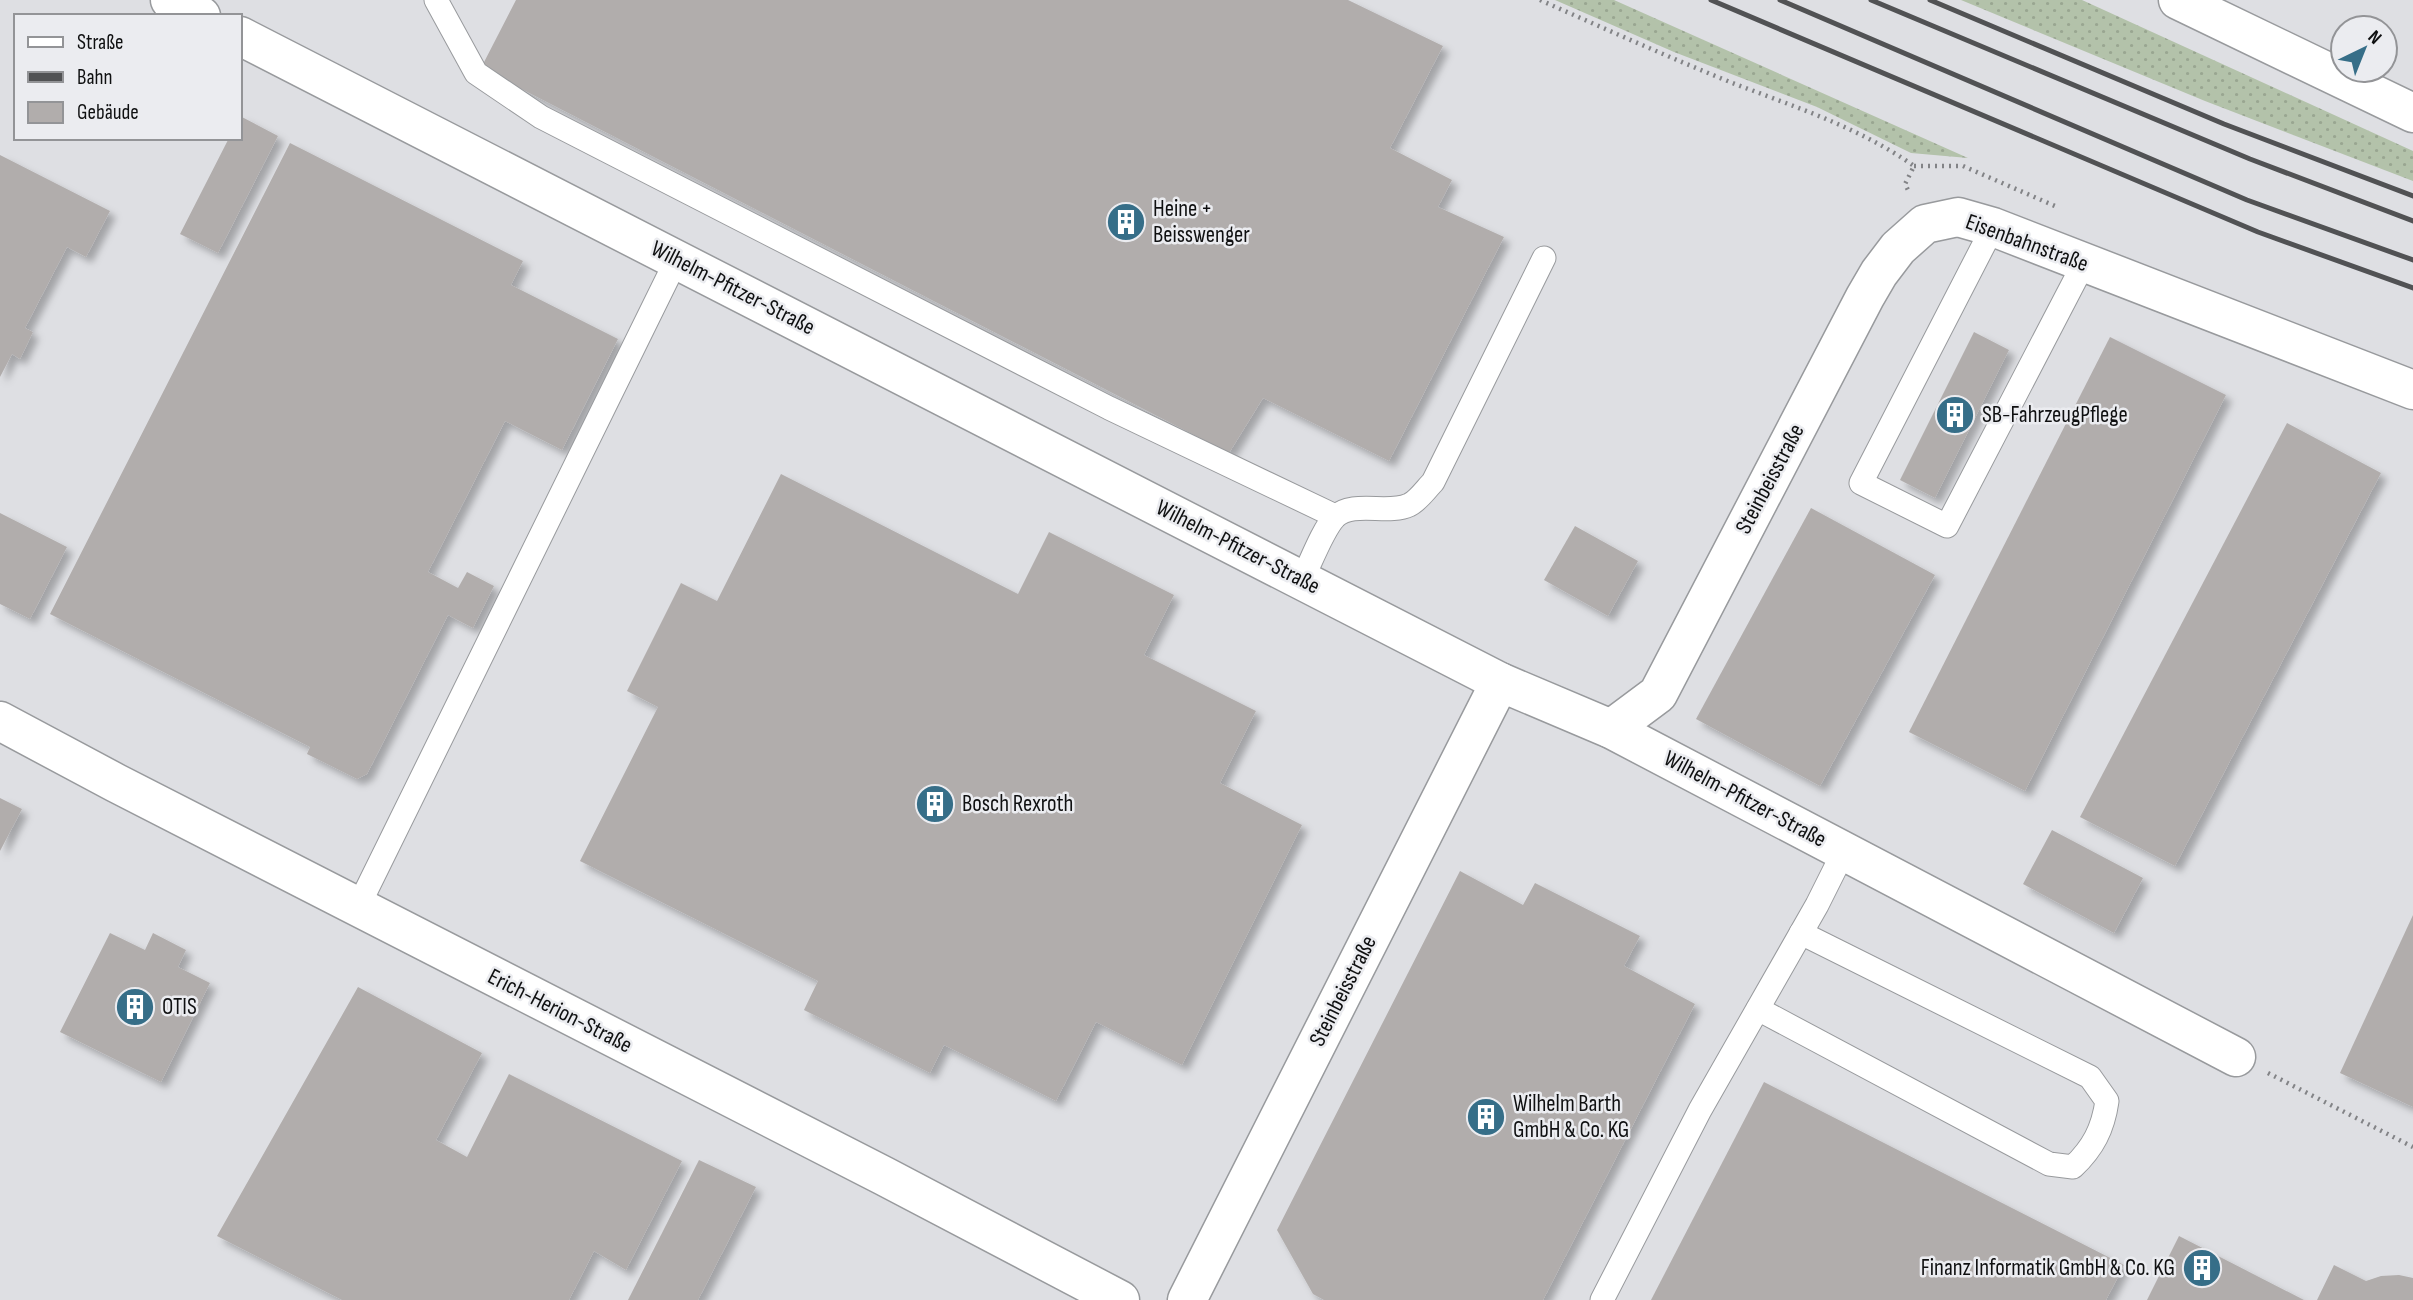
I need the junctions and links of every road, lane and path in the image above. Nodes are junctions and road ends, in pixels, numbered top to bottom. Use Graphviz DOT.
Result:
graph roads {
  1 [pos="170,0"];
  2 [pos="436,0"];
  3 [pos="1540,0"];
  4 [pos="2178,0"];
  5 [pos="197,14"];
  6 [pos="242,37"];
  7 [pos="2413,113"];
  8 [pos="1925,224"];
  9 [pos="1993,227"];
  10 [pos="1544,258"];
  11 [pos="677,259"];
  12 [pos="2084,263"];
  13 [pos="2413,390"];
  14 [pos="1335,516"];
  15 [pos="1302,580"];
  16 [pos="1500,682"];
  17 [pos="0,721"];
  18 [pos="1611,729"];
  19 [pos="1844,851"];
  20 [pos="358,907"];
  21 [pos="1801,933"];
  22 [pos="1758,1009"];
  23 [pos="2236,1057"];
  24 [pos="2413,1147"];
  25 [pos="1120,1300"];
  26 [pos="1186,1300"];
  27 [pos="1602,1300"];
  1 -- 5 [label="street"];
  2 -- 14 [label="lane"];
  3 -- 8 [label="path"];
  4 -- 7 [label="street"];
  6 -- 11 [label="street, Wilhelm-Pfitzer-Straße"];
  8 -- 9 [label="street, Eisenbahnstraße"];
  8 -- 18 [label="street, Steinbeisstraße"];
  9 -- 12 [label="street, Eisenbahnstraße"];
  9 -- 12 [label="lane"];
  10 -- 14 [label="lane"];
  11 -- 15 [label="street, Wilhelm-Pfitzer-Straße"];
  11 -- 20 [label="lane"];
  12 -- 13 [label="street, Eisenbahnstraße"];
  14 -- 15 [label="lane"];
  15 -- 16 [label="street, Wilhelm-Pfitzer-Straße"];
  16 -- 18 [label="street, Wilhelm-Pfitzer-Straße"];
  16 -- 26 [label="street, Steinbeisstraße"];
  17 -- 20 [label="street, Erich-Herion-Straße"];
  18 -- 19 [label="street, Wilhelm-Pfitzer-Straße"];
  19 -- 21 [label="lane"];
  19 -- 23 [label="street, Wilhelm-Pfitzer-Straße"];
  20 -- 25 [label="street, Erich-Herion-Straße"];
  21 -- 22 [label="lane"];
  21 -- 22 [label="lane"];
  22 -- 27 [label="lane"];
  23 -- 24 [label="path"];
}
